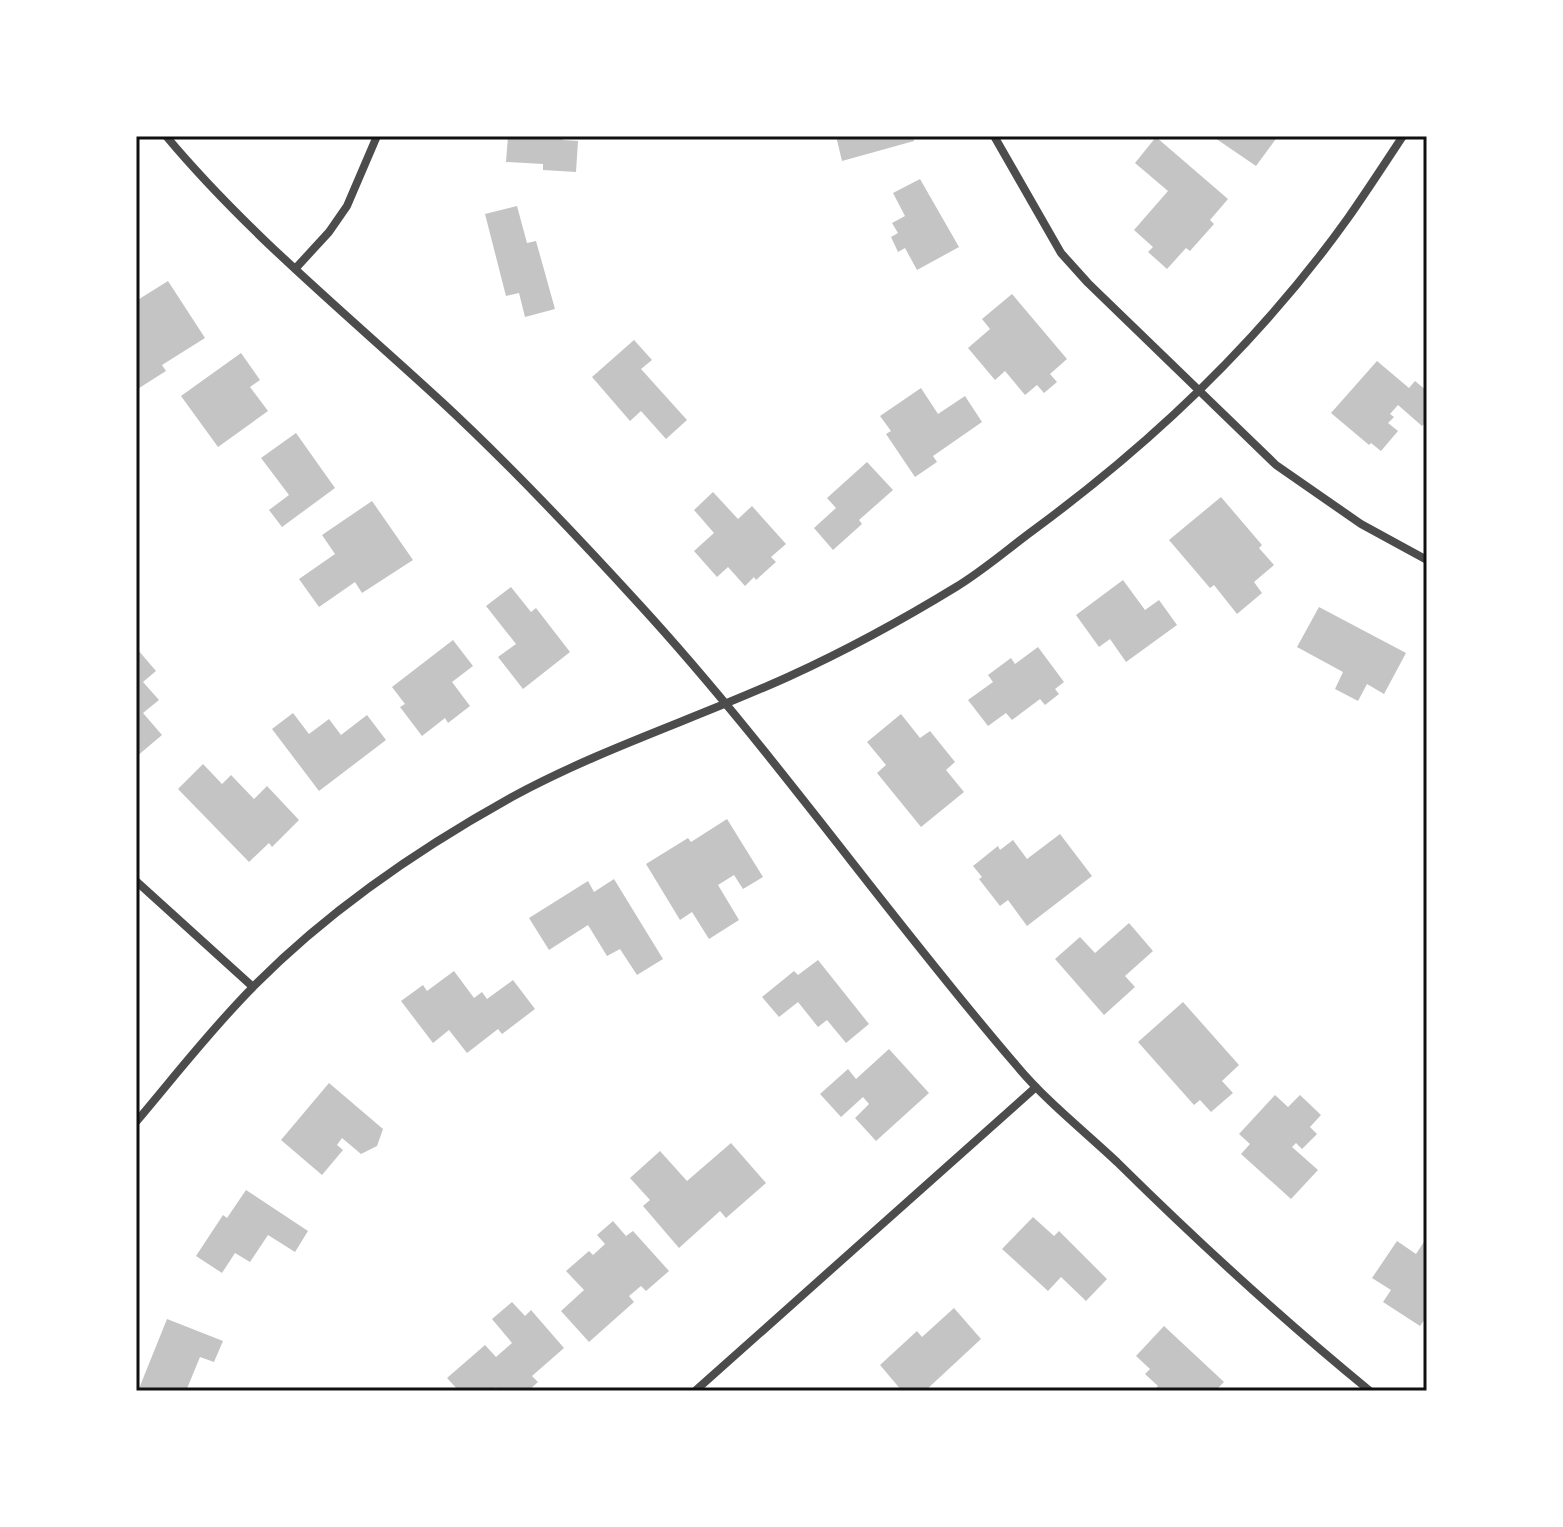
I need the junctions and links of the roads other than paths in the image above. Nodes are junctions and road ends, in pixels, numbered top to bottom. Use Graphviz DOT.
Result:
graph roads {
  1 [pos="166,136"];
  2 [pos="377,136"];
  3 [pos="994,136"];
  4 [pos="1403,136"];
  5 [pos="295,269"];
  6 [pos="1198,390"];
  7 [pos="1427,560"];
  8 [pos="725,702"];
  9 [pos="136,881"];
  10 [pos="253,987"];
  11 [pos="1036,1087"];
  12 [pos="136,1122"];
  13 [pos="695,1391"];
  14 [pos="1370,1391"];
  1 -- 5 [label="street"];
  2 -- 5 [label="street"];
  3 -- 6 [label="street"];
  4 -- 6 [label="street"];
  5 -- 8 [label="street"];
  6 -- 7 [label="street"];
  6 -- 8 [label="street"];
  8 -- 10 [label="street"];
  8 -- 11 [label="street"];
  9 -- 10 [label="street"];
  10 -- 12 [label="street"];
  11 -- 13 [label="street"];
  11 -- 14 [label="street"];
}
